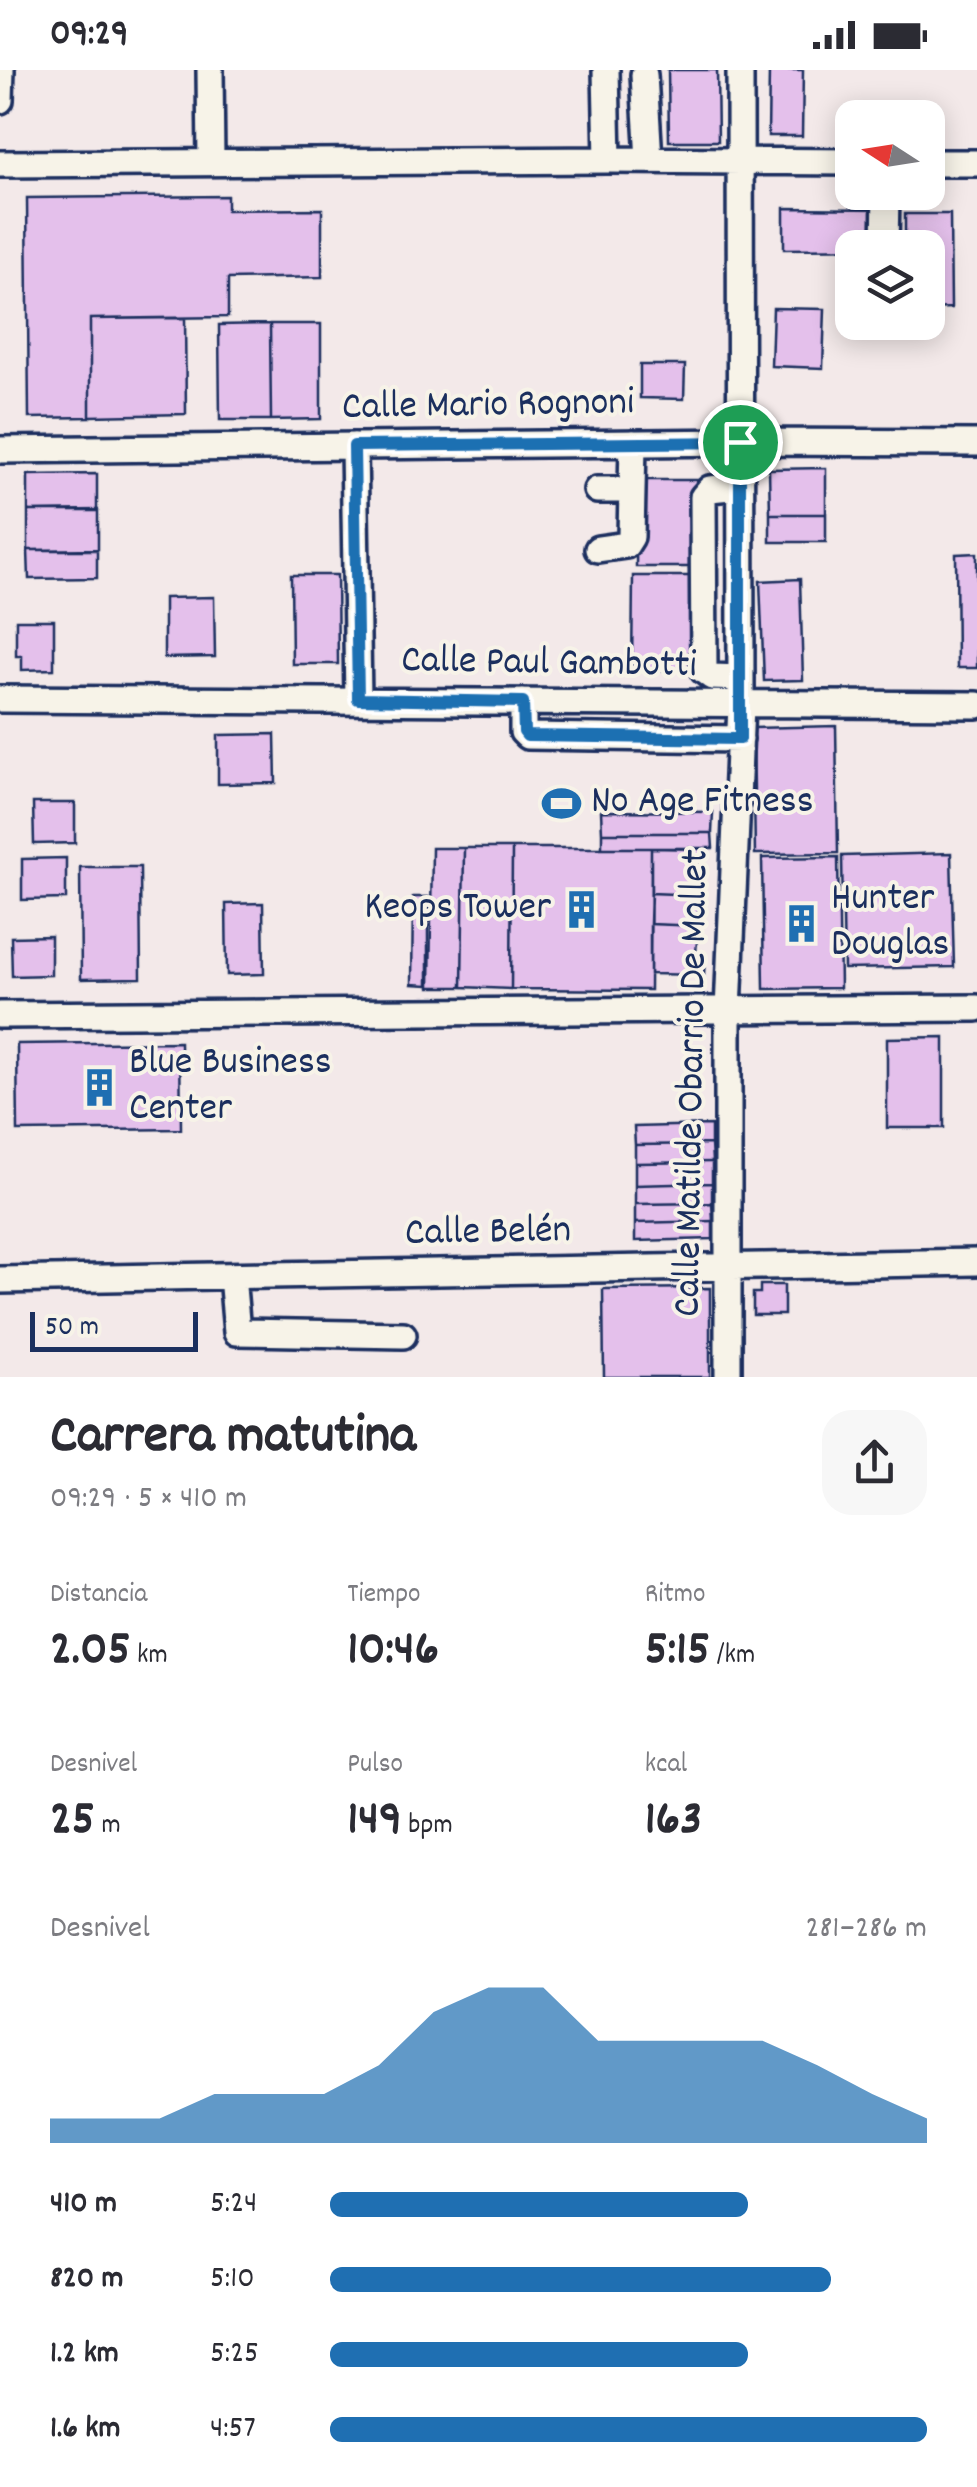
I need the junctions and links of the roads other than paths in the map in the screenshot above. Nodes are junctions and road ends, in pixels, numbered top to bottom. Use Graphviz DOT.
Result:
graph roads {
  1 [pos="0,70"];
  2 [pos="210,70"];
  3 [pos="606,70"];
  4 [pos="740,70"];
  5 [pos="644,75"];
  6 [pos="0,100"];
  7 [pos="608,160"];
  8 [pos="649,160"];
  9 [pos="741,161"];
  10 [pos="211,162"];
  11 [pos="835,162"];
  12 [pos="945,163"];
  13 [pos="977,163"];
  14 [pos="0,164"];
  15 [pos="740,442"];
  16 [pos="633,443"];
  17 [pos="977,444"];
  18 [pos="354,446"];
  19 [pos="0,450"];
  20 [pos="740,486"];
  21 [pos="597,490"];
  22 [pos="632,490"];
  23 [pos="598,549"];
  24 [pos="741,678"];
  25 [pos="0,699"];
  26 [pos="358,699"];
  27 [pos="523,702"];
  28 [pos="977,704"];
  29 [pos="741,705"];
  30 [pos="740,739"];
  31 [pos="977,1008"];
  32 [pos="728,1012"];
  33 [pos="0,1014"];
  34 [pos="977,1262"];
  35 [pos="726,1267"];
  36 [pos="232,1276"];
  37 [pos="0,1280"];
  38 [pos="403,1335"];
  39 [pos="728,1377"];
  1 -- 6 [label="street"];
  2 -- 10 [label="street"];
  3 -- 7 [label="street"];
  4 -- 9 [label="street, Calle Matilde Obarrio De Mallet"];
  5 -- 8 [label="street"];
  7 -- 8 [label="street"];
  7 -- 10 [label="street"];
  8 -- 9 [label="street"];
  9 -- 11 [label="street"];
  9 -- 15 [label="street, Calle Matilde Obarrio De Mallet"];
  10 -- 14 [label="street"];
  12 -- 13 [label="street"];
  15 -- 16 [label="street, Calle Mario Rognoni"];
  15 -- 17 [label="street, Calle Mario Rognoni"];
  15 -- 20 [label="street, Calle Matilde Obarrio De Mallet"];
  16 -- 18 [label="street, Calle Mario Rognoni"];
  16 -- 22 [label="street"];
  18 -- 19 [label="street, Calle Mario Rognoni"];
  18 -- 26 [label="street"];
  20 -- 24 [label="street, Calle Matilde Obarrio De Mallet"];
  20 -- 24 [label="street"];
  21 -- 22 [label="street"];
  22 -- 23 [label="street"];
  24 -- 29 [label="street, Calle Matilde Obarrio De Mallet"];
  25 -- 26 [label="street, Calle Paul Gambotti"];
  26 -- 27 [label="street, Calle Paul Gambotti"];
  27 -- 29 [label="street, Calle Paul Gambotti"];
  27 -- 30 [label="street"];
  28 -- 29 [label="street, Calle Paul Gambotti"];
  29 -- 30 [label="street, Calle Matilde Obarrio De Mallet"];
  30 -- 32 [label="street, Calle Matilde Obarrio De Mallet"];
  31 -- 32 [label="street"];
  32 -- 33 [label="street"];
  32 -- 35 [label="street, Calle Matilde Obarrio De Mallet"];
  34 -- 35 [label="street, Calle Belén"];
  35 -- 36 [label="street, Calle Belén"];
  35 -- 39 [label="street, Calle Matilde Obarrio De Mallet"];
  36 -- 37 [label="street, Calle Belén"];
  36 -- 38 [label="street"];
}
